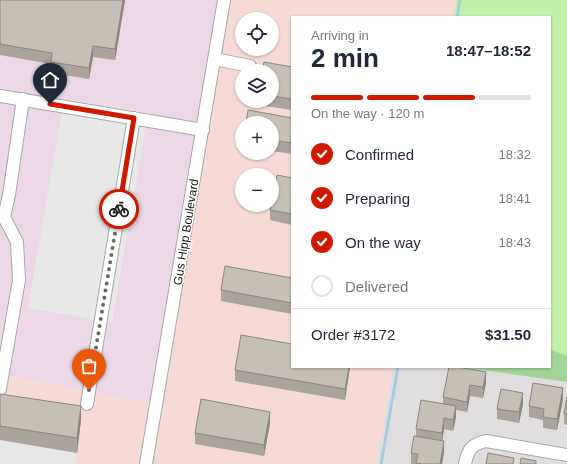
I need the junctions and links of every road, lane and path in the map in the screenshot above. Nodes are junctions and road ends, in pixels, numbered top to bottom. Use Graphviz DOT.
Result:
graph roads {
  1 [pos="224,0"];
  2 [pos="214,59"];
  3 [pos="240,64"];
  4 [pos="0,96"];
  5 [pos="23,99"];
  6 [pos="134,118"];
  7 [pos="202,130"];
  8 [pos="2,217"];
  9 [pos="0,389"];
  10 [pos="87,404"];
  11 [pos="567,455"];
  12 [pos="146,464"];
  13 [pos="465,464"];
  1 -- 2 [label="street, Gus Hipp Boulevard"];
  2 -- 3 [label="street"];
  2 -- 7 [label="street, Gus Hipp Boulevard"];
  4 -- 5 [label="street"];
  5 -- 6 [label="street"];
  5 -- 8 [label="street"];
  6 -- 7 [label="street"];
  6 -- 10 [label="street"];
  7 -- 12 [label="street, Gus Hipp Boulevard"];
  8 -- 9 [label="street"];
  11 -- 13 [label="street"];
}
